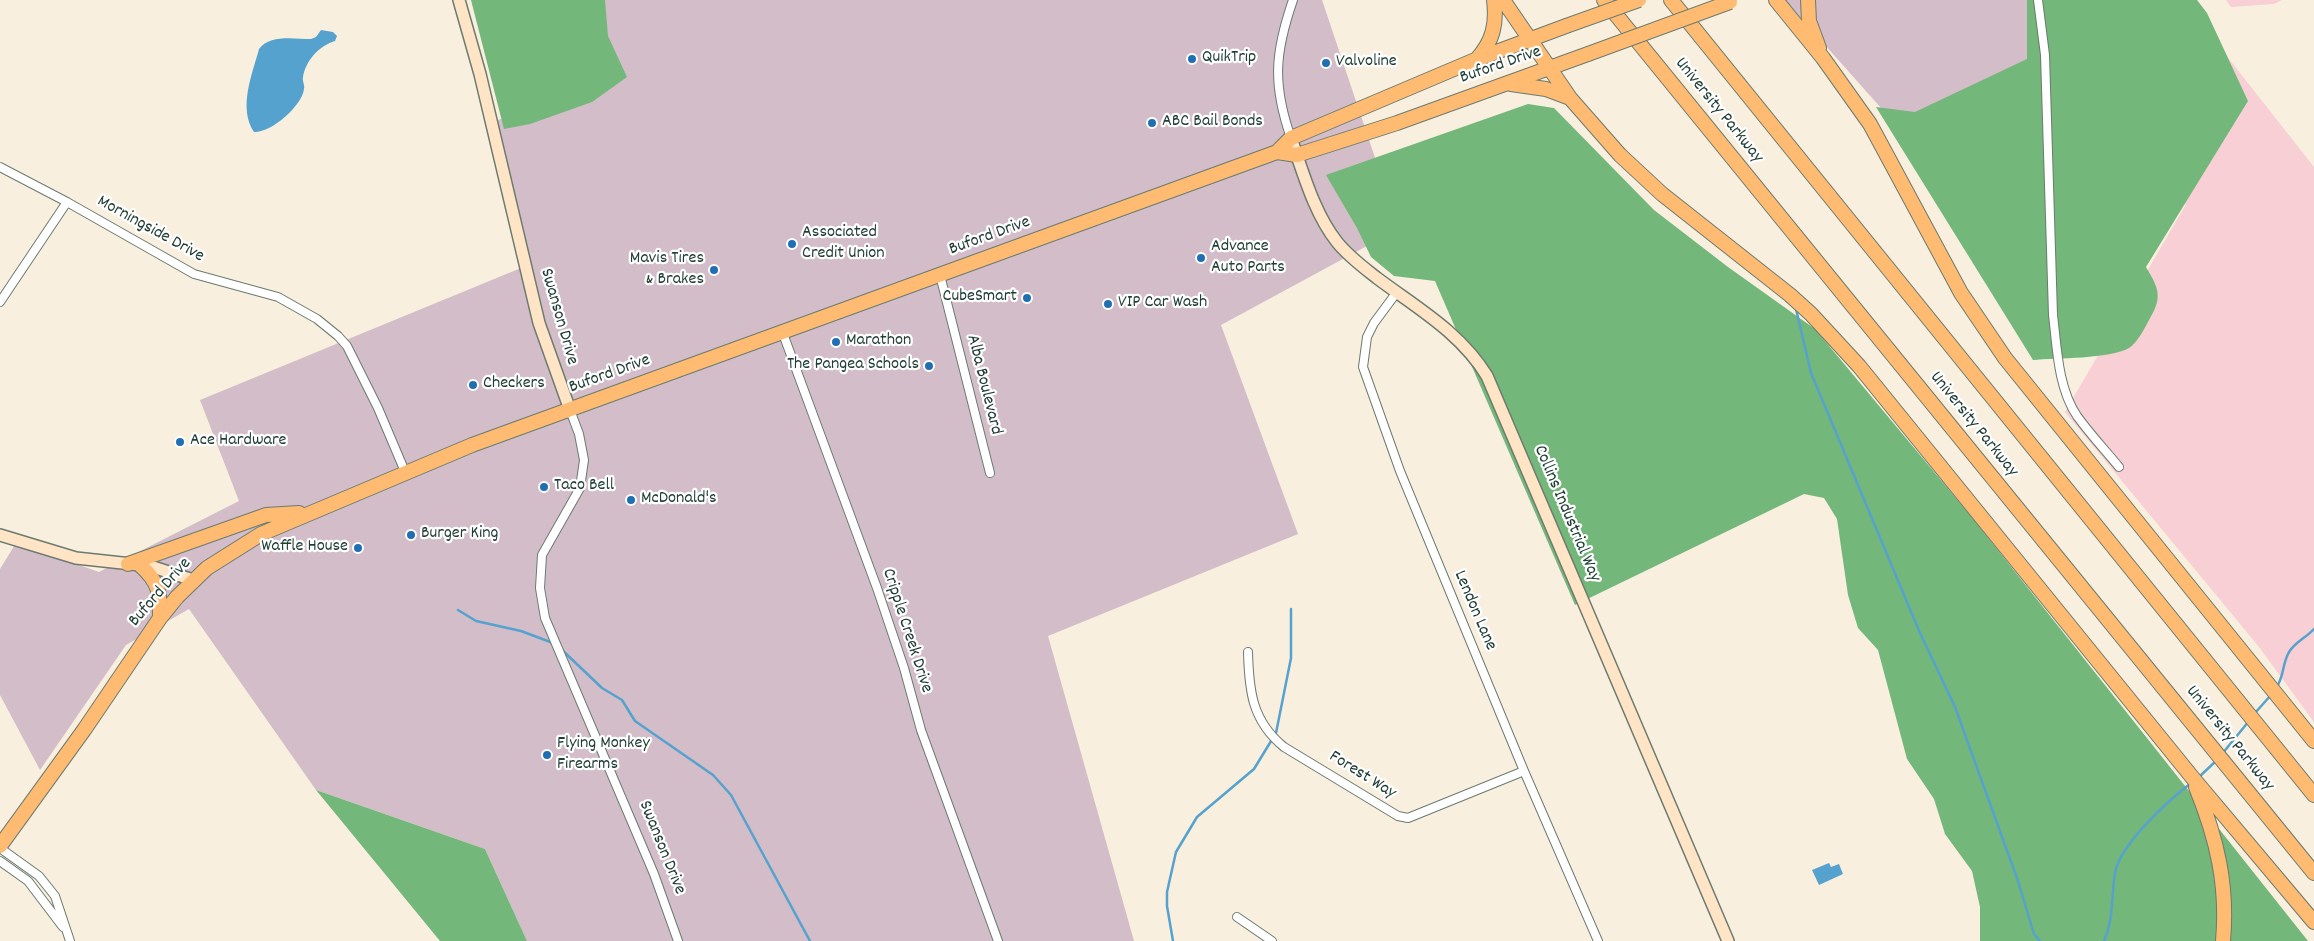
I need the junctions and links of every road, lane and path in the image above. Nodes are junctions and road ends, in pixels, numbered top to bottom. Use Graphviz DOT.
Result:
graph roads {
  1 [pos="459,0"];
  2 [pos="1293,0"];
  3 [pos="1494,0"];
  4 [pos="1503,0"];
  5 [pos="1604,0"];
  6 [pos="1639,0"];
  7 [pos="1671,0"];
  8 [pos="1776,0"];
  9 [pos="1808,0"];
  10 [pos="2038,0"];
  11 [pos="1733,1"];
  12 [pos="1530,39"];
  13 [pos="1823,58"];
  14 [pos="1475,60"];
  15 [pos="1551,68"];
  16 [pos="1508,84"];
  17 [pos="1570,98"];
  18 [pos="1290,138"];
  19 [pos="1277,152"];
  20 [pos="1297,155"];
  21 [pos="0,167"];
  22 [pos="67,202"];
  23 [pos="940,275"];
  24 [pos="1397,292"];
  25 [pos="0,302"];
  26 [pos="782,332"];
  27 [pos="570,410"];
  28 [pos="2119,467"];
  29 [pos="990,472"];
  30 [pos="406,474"];
  31 [pos="309,513"];
  32 [pos="0,535"];
  33 [pos="134,564"];
  34 [pos="193,580"];
  35 [pos="160,618"];
  36 [pos="1248,652"];
  37 [pos="2266,680"];
  38 [pos="2314,730"];
  39 [pos="2314,741"];
  40 [pos="1524,771"];
  41 [pos="2192,777"];
  42 [pos="2314,795"];
  43 [pos="0,847"];
  44 [pos="0,862"];
  45 [pos="2314,873"];
  46 [pos="1236,917"];
  47 [pos="2314,922"];
  48 [pos="67,932"];
  49 [pos="70,941"];
  50 [pos="678,941"];
  51 [pos="998,941"];
  52 [pos="1272,941"];
  53 [pos="1598,941"];
  54 [pos="1728,941"];
  55 [pos="2223,941"];
  1 -- 27 [label="street, Swanson Drive"];
  2 -- 18 [label="street"];
  3 -- 14 [label="highway"];
  4 -- 12 [label="highway"];
  5 -- 45 [label="highway, University Parkway"];
  6 -- 12 [label="highway, Buford Drive, bridge"];
  7 -- 42 [label="highway, University Parkway"];
  8 -- 13 [label="highway"];
  9 -- 13 [label="highway"];
  10 -- 28 [label="street"];
  11 -- 15 [label="highway, Buford Drive, bridge"];
  12 -- 14 [label="highway, Buford Drive"];
  12 -- 15 [label="highway"];
  13 -- 37 [label="highway"];
  14 -- 18 [label="highway, Buford Drive"];
  15 -- 16 [label="highway, Buford Drive"];
  15 -- 17 [label="highway"];
  16 -- 17 [label="highway"];
  16 -- 20 [label="highway, Buford Drive"];
  17 -- 41 [label="highway"];
  18 -- 19 [label="highway, Buford Drive"];
  18 -- 20 [label="street, Collins Industrial Way"];
  19 -- 20 [label="highway, Buford Drive"];
  19 -- 23 [label="highway, Buford Drive"];
  20 -- 24 [label="street, Collins Industrial Way"];
  21 -- 22 [label="street, Morningside Drive"];
  22 -- 25 [label="street"];
  22 -- 30 [label="street, Morningside Drive"];
  23 -- 26 [label="highway, Buford Drive"];
  23 -- 29 [label="street, Alba Boulevard"];
  24 -- 40 [label="street, Lendon Lane"];
  24 -- 54 [label="street, Collins Industrial Way"];
  26 -- 27 [label="highway, Buford Drive"];
  26 -- 51 [label="street, Cripple Creek Drive"];
  27 -- 30 [label="highway, Buford Drive"];
  27 -- 50 [label="street, Swanson Drive"];
  30 -- 31 [label="highway, Buford Drive"];
  31 -- 33 [label="highway"];
  31 -- 34 [label="highway, Buford Drive"];
  32 -- 33 [label="street"];
  33 -- 34 [label="street"];
  33 -- 35 [label="highway"];
  34 -- 35 [label="highway, Buford Drive"];
  35 -- 43 [label="highway, Buford Drive"];
  36 -- 40 [label="street, Forest Way"];
  37 -- 38 [label="highway"];
  37 -- 39 [label="highway"];
  40 -- 53 [label="street, Lendon Lane"];
  41 -- 47 [label="highway"];
  41 -- 55 [label="highway"];
  43 -- 48 [label="street"];
  44 -- 48 [label="street"];
  46 -- 52 [label="street"];
  48 -- 49 [label="street"];
}
